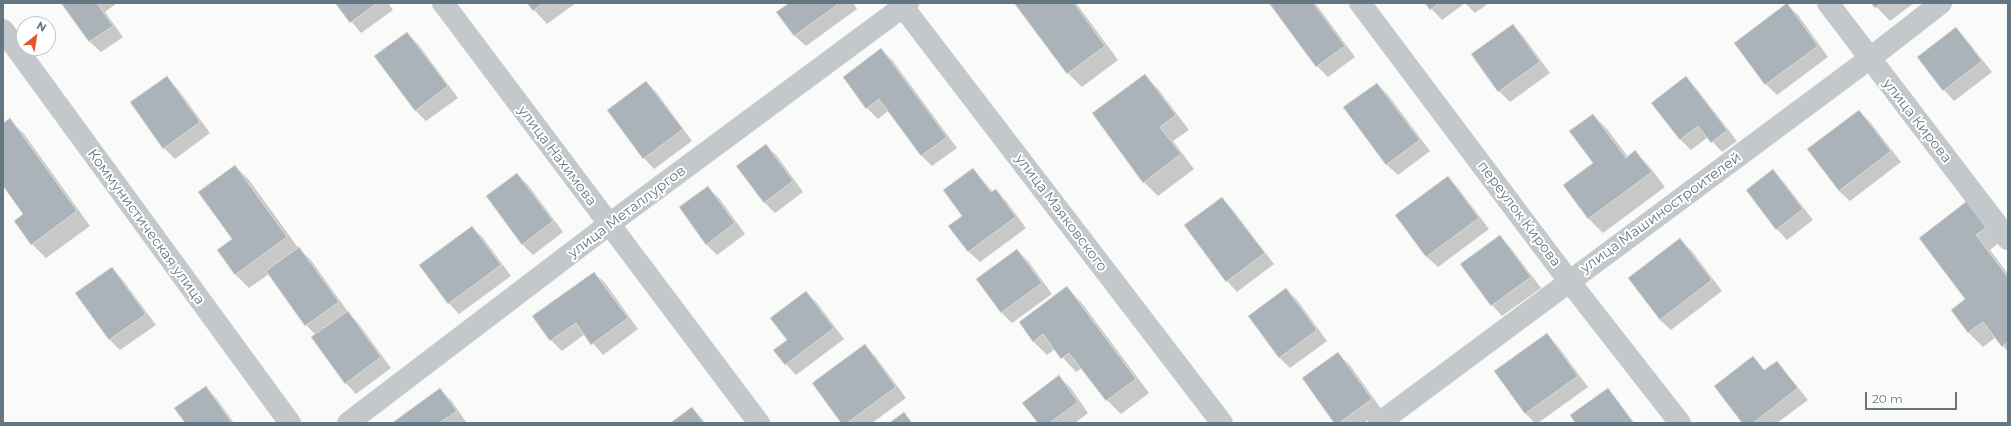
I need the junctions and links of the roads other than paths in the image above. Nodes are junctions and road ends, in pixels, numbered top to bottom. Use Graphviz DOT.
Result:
graph roads {
  1 [pos="443,3"];
  2 [pos="1360,3"];
  3 [pos="1828,3"];
  4 [pos="1942,3"];
  5 [pos="904,4"];
  6 [pos="3,30"];
  7 [pos="1869,59"];
  8 [pos="608,225"];
  9 [pos="2008,239"];
  10 [pos="1569,281"];
  11 [pos="290,423"];
  12 [pos="348,423"];
  13 [pos="759,423"];
  14 [pos="1222,423"];
  15 [pos="1380,423"];
  16 [pos="1680,423"];
  1 -- 8 [label="street, улица Нахимова"];
  2 -- 10 [label="street, переулок Кирова"];
  3 -- 7 [label="street, улица Кирова"];
  4 -- 7 [label="street, улица Машиностроителей"];
  5 -- 8 [label="street, улица Металлургов"];
  5 -- 14 [label="street, улица Маяковского"];
  6 -- 11 [label="street, Коммунистическая улица"];
  7 -- 9 [label="street, улица Кирова"];
  7 -- 10 [label="street, улица Машиностроителей"];
  8 -- 12 [label="street, улица Металлургов"];
  8 -- 13 [label="street, улица Нахимова"];
  10 -- 15 [label="street, улица Машиностроителей"];
  10 -- 16 [label="street, переулок Кирова"];
}
